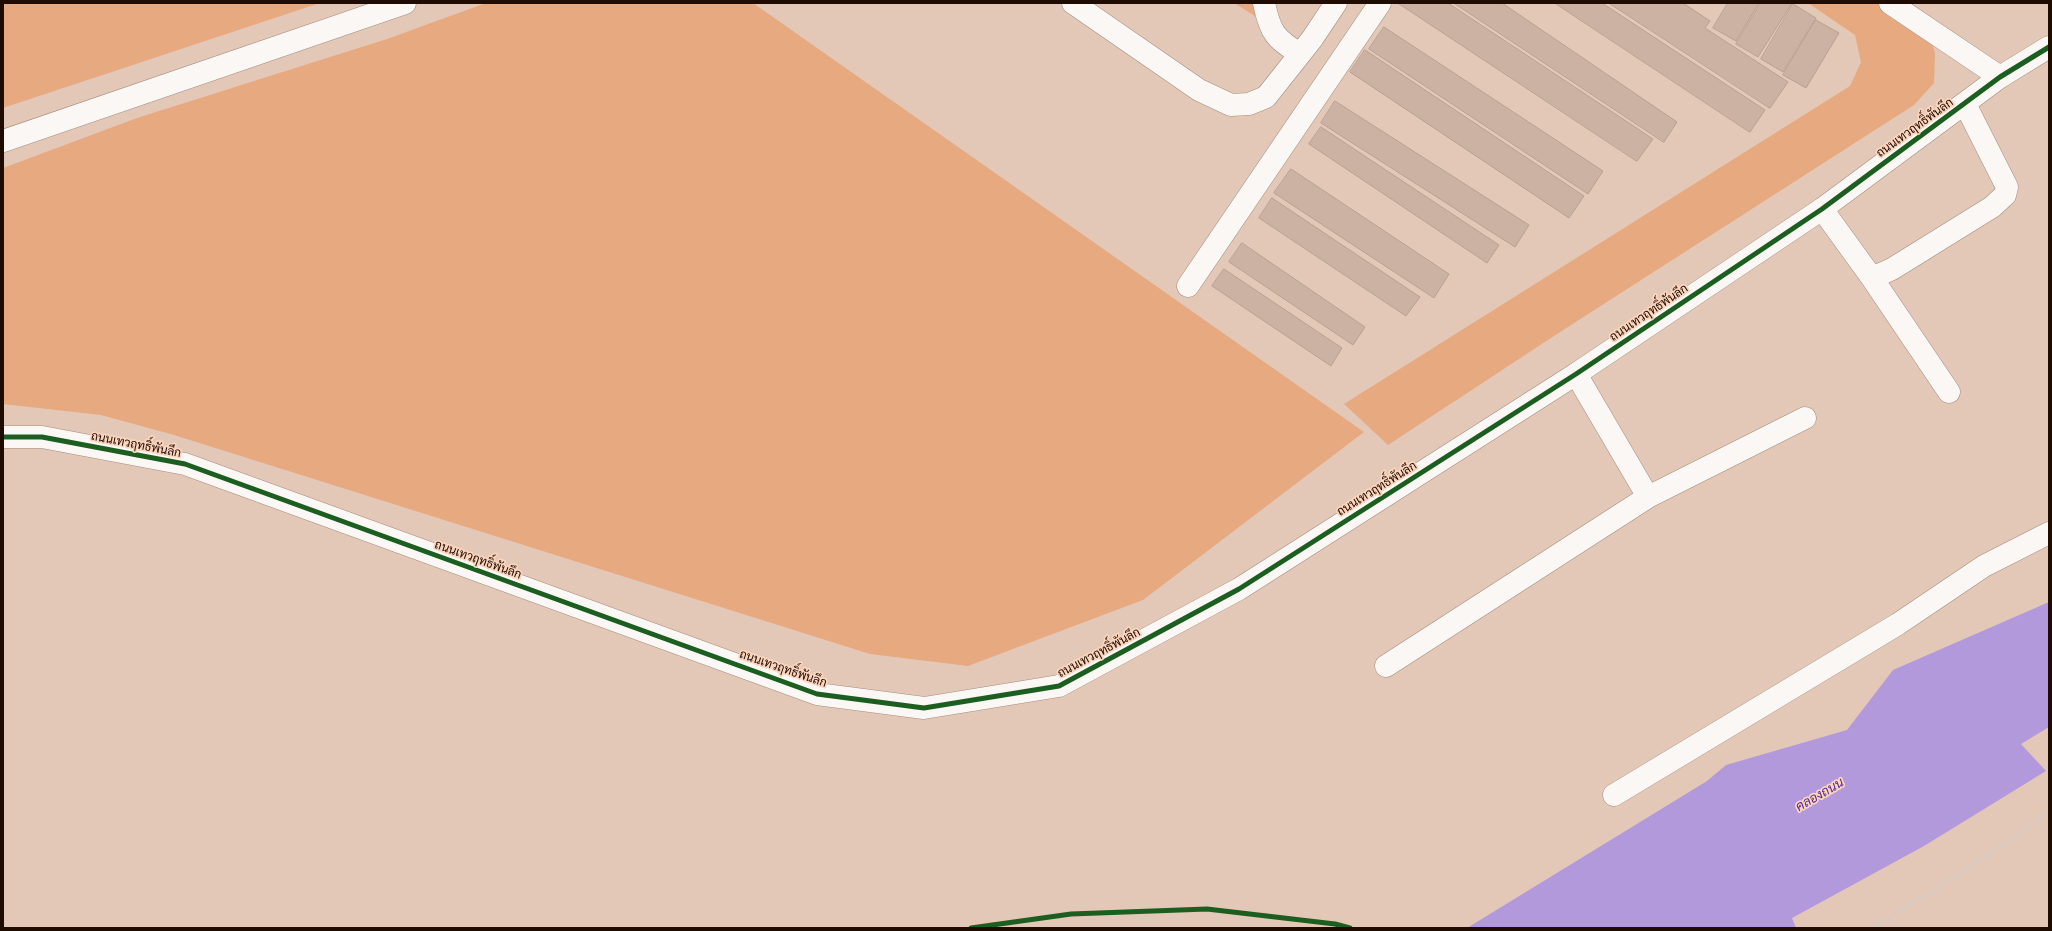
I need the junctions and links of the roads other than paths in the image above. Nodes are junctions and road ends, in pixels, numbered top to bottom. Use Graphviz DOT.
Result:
graph roads {
  1 [pos="405,3"];
  2 [pos="1073,3"];
  3 [pos="1264,3"];
  4 [pos="1336,3"];
  5 [pos="1380,3"];
  6 [pos="1890,3"];
  7 [pos="2049,47"];
  8 [pos="1300,54"];
  9 [pos="2000,77"];
  10 [pos="1965,104"];
  11 [pos="3,141"];
  12 [pos="1822,209"];
  13 [pos="1872,278"];
  14 [pos="1188,286"];
  15 [pos="1576,374"];
  16 [pos="1949,392"];
  17 [pos="1805,418"];
  18 [pos="3,437"];
  19 [pos="1648,498"];
  20 [pos="2049,533"];
  21 [pos="1386,666"];
  22 [pos="1614,795"];
  1 -- 11 [label="street"];
  2 -- 8 [label="street"];
  3 -- 8 [label="street"];
  4 -- 8 [label="street"];
  5 -- 14 [label="street"];
  6 -- 9 [label="street"];
  7 -- 9 [label="street, ถนนเทวฤทธิ์พันลึก"];
  9 -- 10 [label="street, ถนนเทวฤทธิ์พันลึก"];
  10 -- 12 [label="street, ถนนเทวฤทธิ์พันลึก"];
  10 -- 13 [label="street"];
  12 -- 13 [label="street"];
  12 -- 15 [label="street, ถนนเทวฤทธิ์พันลึก"];
  13 -- 16 [label="street"];
  15 -- 18 [label="street, ถนนเทวฤทธิ์พันลึก"];
  15 -- 19 [label="street"];
  17 -- 19 [label="street"];
  19 -- 21 [label="street"];
  20 -- 22 [label="street"];
}
